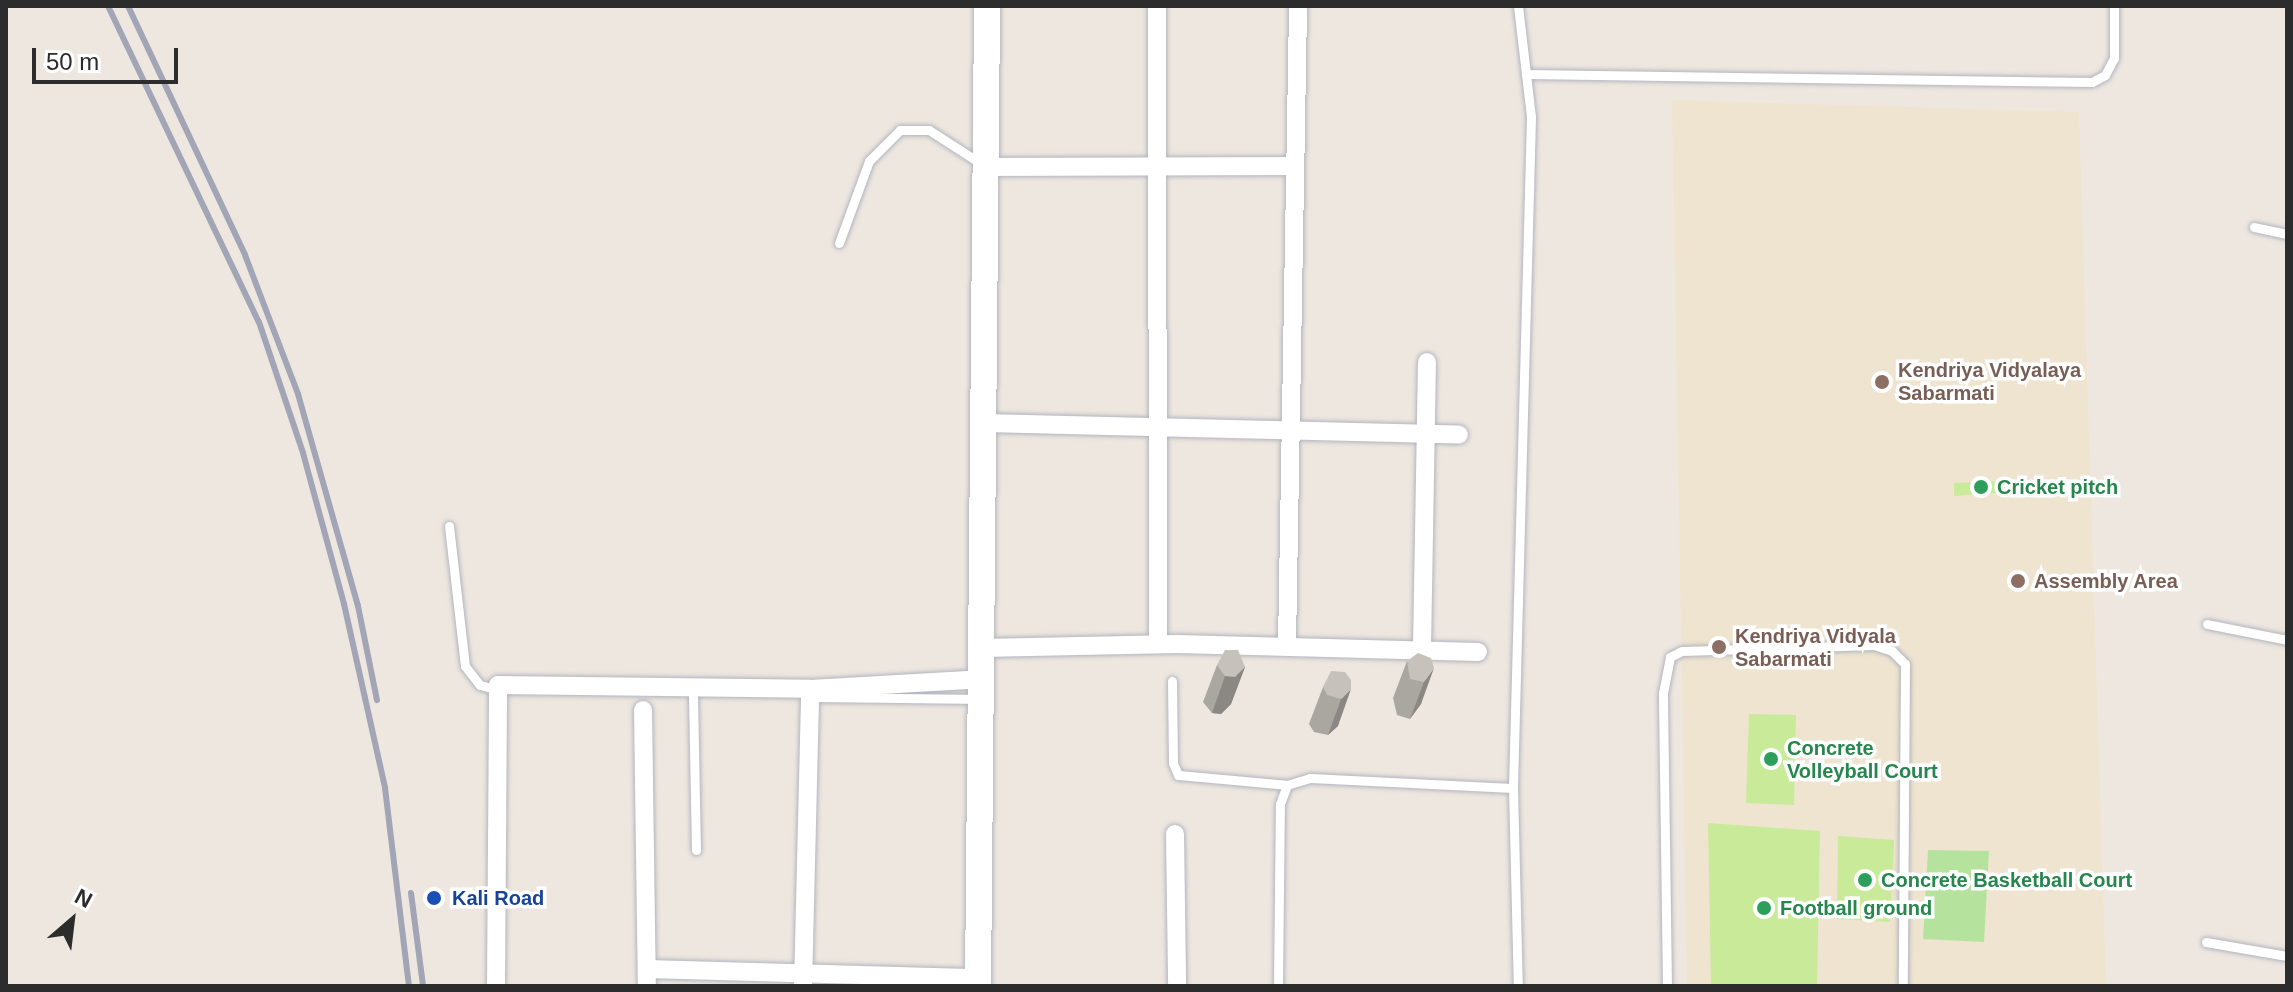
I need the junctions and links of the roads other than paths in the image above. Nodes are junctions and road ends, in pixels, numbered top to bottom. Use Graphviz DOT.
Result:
graph roads {
  1 [pos="987,6"];
  2 [pos="1157,6"];
  3 [pos="1298,6"];
  4 [pos="1518,6"];
  5 [pos="2114,6"];
  6 [pos="1526,74"];
  7 [pos="1295,166"];
  8 [pos="985,167"];
  9 [pos="1156,167"];
  10 [pos="2254,227"];
  11 [pos="2287,234"];
  12 [pos="839,243"];
  13 [pos="1427,362"];
  14 [pos="983,423"];
  15 [pos="1157,427"];
  16 [pos="1291,429"];
  17 [pos="1425,433"];
  18 [pos="1459,435"];
  19 [pos="449,526"];
  20 [pos="2207,624"];
  21 [pos="2287,640"];
  22 [pos="1158,644"];
  23 [pos="1287,645"];
  24 [pos="981,648"];
  25 [pos="1422,648"];
  26 [pos="1478,652"];
  27 [pos="1172,681"];
  28 [pos="981,689"];
  29 [pos="500,690"];
  30 [pos="810,693"];
  31 [pos="693,695"];
  32 [pos="643,710"];
  33 [pos="1287,785"];
  34 [pos="1513,788"];
  35 [pos="1175,834"];
  36 [pos="696,850"];
  37 [pos="2206,942"];
  38 [pos="2287,956"];
  39 [pos="647,977"];
  40 [pos="803,980"];
  41 [pos="978,982"];
  42 [pos="496,986"];
  43 [pos="505,986"];
  44 [pos="1177,986"];
  45 [pos="1278,986"];
  46 [pos="1518,986"];
  47 [pos="1667,986"];
  48 [pos="1903,986"];
  1 -- 8 [label="main road"];
  2 -- 9 [label="street"];
  3 -- 7 [label="street"];
  4 -- 6 [label="lane"];
  5 -- 6 [label="lane"];
  6 -- 34 [label="lane"];
  7 -- 9 [label="street"];
  7 -- 16 [label="street"];
  8 -- 9 [label="street"];
  8 -- 12 [label="lane"];
  8 -- 14 [label="main road"];
  9 -- 15 [label="street"];
  10 -- 11 [label="lane"];
  13 -- 17 [label="street"];
  14 -- 15 [label="street"];
  14 -- 24 [label="main road"];
  15 -- 16 [label="street"];
  15 -- 22 [label="street"];
  16 -- 17 [label="street"];
  16 -- 23 [label="street"];
  17 -- 18 [label="street"];
  17 -- 25 [label="street"];
  19 -- 29 [label="lane"];
  20 -- 21 [label="lane"];
  22 -- 23 [label="street"];
  22 -- 24 [label="street"];
  23 -- 25 [label="street"];
  24 -- 28 [label="main road"];
  25 -- 26 [label="street"];
  27 -- 33 [label="lane"];
  28 -- 30 [label="street"];
  28 -- 41 [label="main road"];
  29 -- 30 [label="street"];
  29 -- 31 [label="lane"];
  29 -- 42 [label="street"];
  29 -- 43 [label="lane"];
  30 -- 31 [label="lane"];
  30 -- 40 [label="street"];
  31 -- 36 [label="lane"];
  32 -- 39 [label="street"];
  33 -- 34 [label="lane"];
  33 -- 45 [label="lane"];
  34 -- 46 [label="lane"];
  35 -- 44 [label="street"];
  37 -- 38 [label="lane"];
  39 -- 40 [label="street"];
  40 -- 41 [label="street"];
  47 -- 48 [label="lane"];
}
